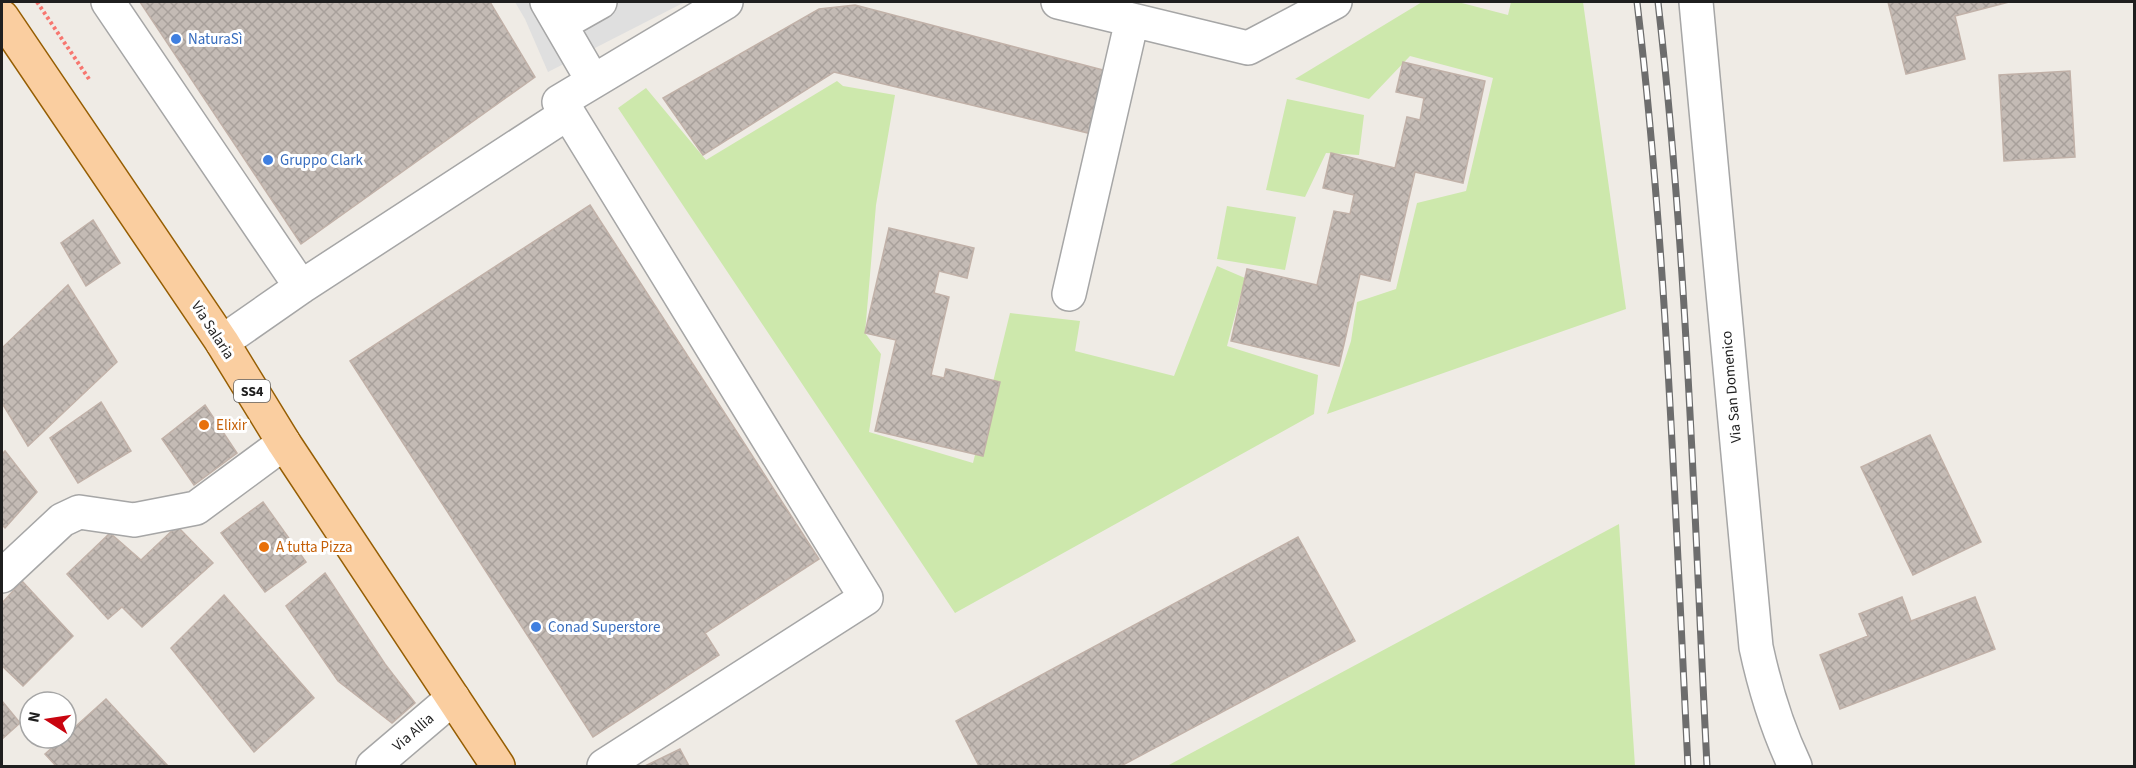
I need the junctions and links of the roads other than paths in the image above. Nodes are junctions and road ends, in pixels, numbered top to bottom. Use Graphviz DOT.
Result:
graph roads {
  1 [pos="108,2"];
  2 [pos="600,2"];
  3 [pos="1058,2"];
  4 [pos="1335,2"];
  5 [pos="1696,2"];
  6 [pos="720,3"];
  7 [pos="554,13"];
  8 [pos="2,17"];
  9 [pos="1132,20"];
  10 [pos="593,81"];
  11 [pos="568,114"];
  12 [pos="301,287"];
  13 [pos="1069,294"];
  14 [pos="222,342"];
  15 [pos="284,443"];
  16 [pos="2,576"];
  17 [pos="453,698"];
  18 [pos="373,766"];
  19 [pos="498,766"];
  20 [pos="604,766"];
  21 [pos="1795,766"];
  1 -- 12 [label="street"];
  2 -- 7 [label="street"];
  3 -- 9 [label="street"];
  4 -- 9 [label="street"];
  5 -- 21 [label="street, Via San Domenico"];
  6 -- 10 [label="street"];
  7 -- 10 [label="street"];
  8 -- 14 [label="main road, Via Salaria / SS4"];
  9 -- 13 [label="street"];
  10 -- 11 [label="street"];
  11 -- 12 [label="street"];
  11 -- 20 [label="street"];
  12 -- 14 [label="street"];
  14 -- 15 [label="main road, Via Salaria / SS4"];
  15 -- 16 [label="street"];
  15 -- 17 [label="main road, Via Salaria / SS4"];
  17 -- 18 [label="street, Via Allia"];
  17 -- 19 [label="main road, Via Salaria / SS4"];
}
